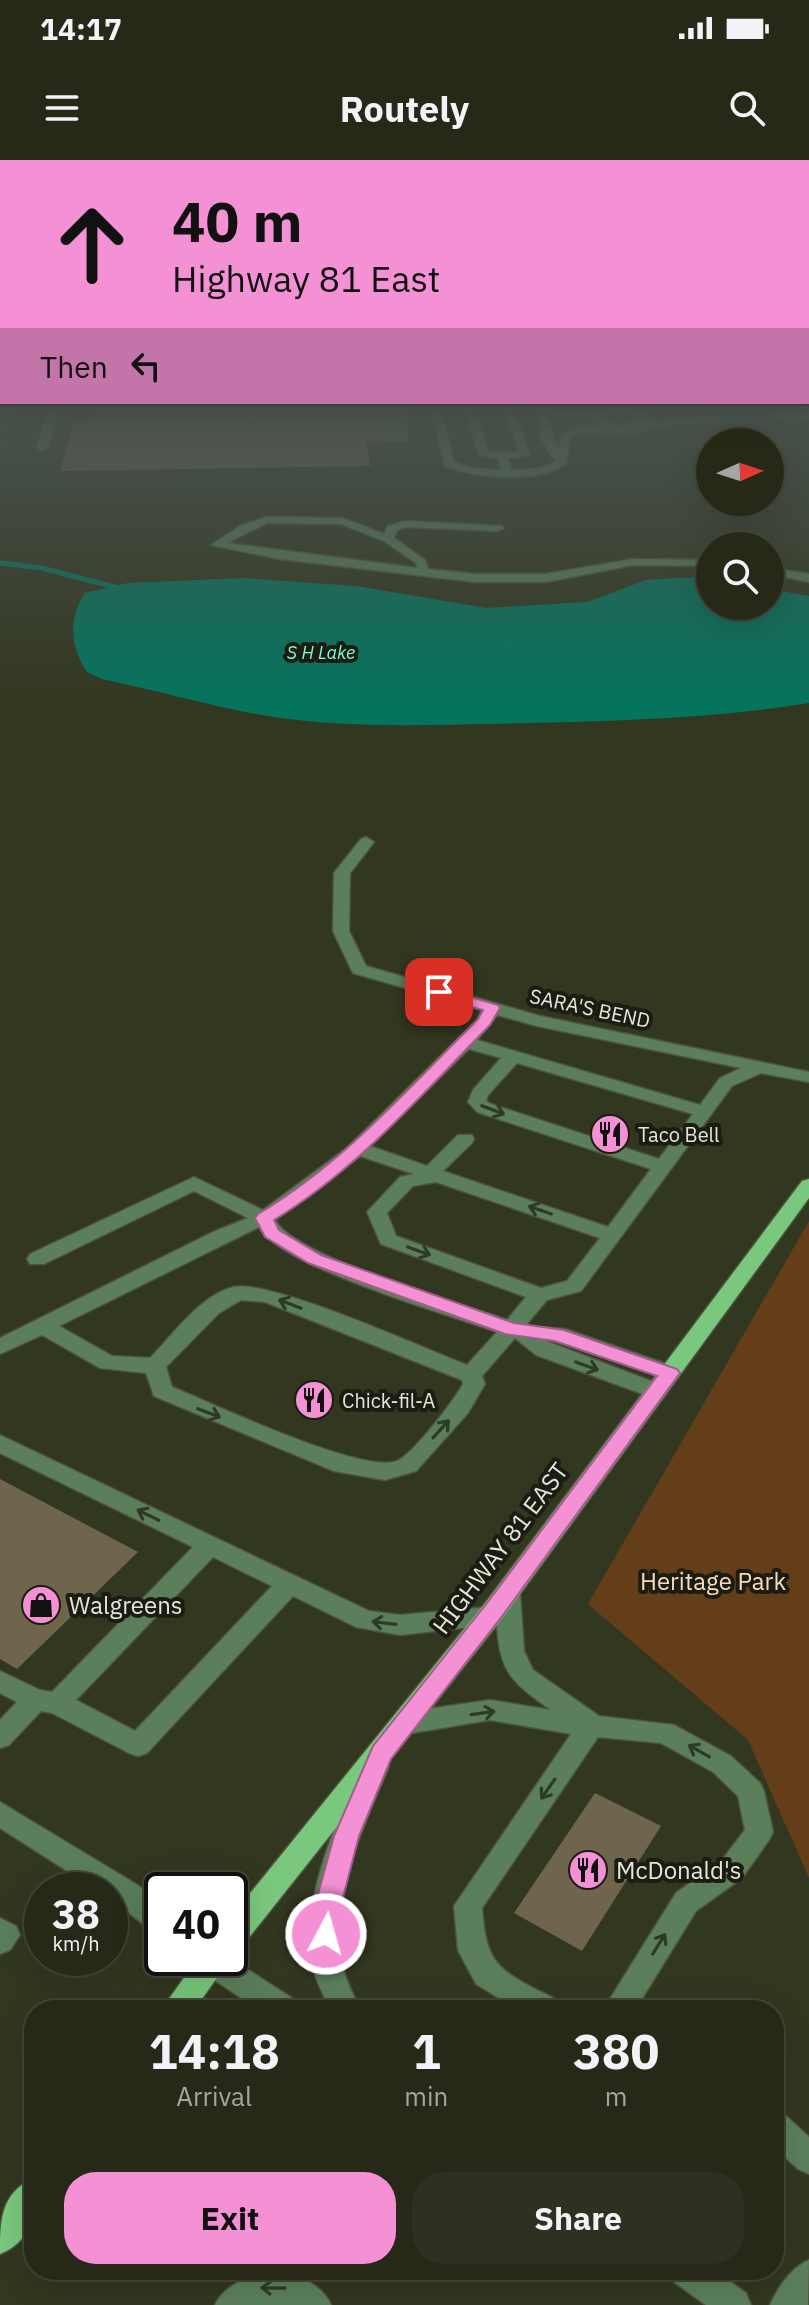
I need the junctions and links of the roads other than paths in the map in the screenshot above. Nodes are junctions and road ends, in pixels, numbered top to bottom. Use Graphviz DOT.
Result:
graph roads {
  1 [pos="498,528"];
  2 [pos="388,539"];
  3 [pos="696,563"];
  4 [pos="423,571"];
  5 [pos="784,574"];
  6 [pos="809,578"];
  7 [pos="366,842"];
  8 [pos="492,1008"];
  9 [pos="465,1042"];
  10 [pos="513,1056"];
  11 [pos="714,1057"];
  12 [pos="759,1067"];
  13 [pos="809,1077"];
  14 [pos="726,1082"];
  15 [pos="704,1112"];
  16 [pos="465,1139"];
  17 [pos="359,1149"];
  18 [pos="664,1167"];
  19 [pos="432,1175"];
  20 [pos="809,1185"];
  21 [pos="264,1218"];
  22 [pos="614,1236"];
  23 [pos="37,1259"];
  24 [pos="540,1295"];
  25 [pos="43,1326"];
  26 [pos="517,1331"];
  27 [pos="0,1347"];
  28 [pos="155,1366"];
  29 [pos="471,1375"];
  30 [pos="663,1382"];
  31 [pos="0,1443"];
  32 [pos="210,1545"];
  33 [pos="290,1583"];
  34 [pos="508,1592"];
  35 [pos="489,1617"];
  36 [pos="0,1681"];
  37 [pos="46,1702"];
  38 [pos="406,1723"];
  39 [pos="592,1725"];
  40 [pos="0,1737"];
  41 [pos="382,1753"];
  42 [pos="0,1814"];
  43 [pos="144,1907"];
  44 [pos="248,1916"];
  45 [pos="0,1931"];
  46 [pos="0,1941"];
  47 [pos="201,1976"];
  48 [pos="242,1976"];
  49 [pos="183,2000"];
  50 [pos="272,2000"];
  51 [pos="341,2000"];
  52 [pos="529,2000"];
  53 [pos="624,2000"];
  54 [pos="784,2135"];
  55 [pos="809,2158"];
  56 [pos="24,2207"];
  57 [pos="0,2238"];
  58 [pos="809,2277"];
  59 [pos="700,2280"];
  60 [pos="232,2305"];
  61 [pos="314,2305"];
  62 [pos="734,2305"];
  63 [pos="787,2305"];
  1 -- 2 [label="street"];
  2 -- 4 [label="street"];
  2 -- 4 [label="street"];
  3 -- 4 [label="street"];
  5 -- 6 [label="street"];
  7 -- 8 [label="street, SARA'S BEND"];
  8 -- 9 [label="street"];
  8 -- 11 [label="street, SARA'S BEND"];
  9 -- 10 [label="street"];
  9 -- 17 [label="street"];
  10 -- 15 [label="street"];
  10 -- 18 [label="street, one-way"];
  11 -- 12 [label="street, SARA'S BEND"];
  11 -- 14 [label="street"];
  12 -- 13 [label="street, SARA'S BEND"];
  12 -- 14 [label="street"];
  14 -- 15 [label="street"];
  15 -- 18 [label="street"];
  16 -- 19 [label="street"];
  17 -- 19 [label="street"];
  17 -- 21 [label="street"];
  18 -- 22 [label="street"];
  22 -- 19 [label="street, one-way"];
  19 -- 24 [label="street, one-way"];
  20 -- 30 [label="main road, HIGHWAY 81 EAST"];
  21 -- 23 [label="street"];
  21 -- 25 [label="street"];
  21 -- 26 [label="street"];
  22 -- 24 [label="street"];
  24 -- 26 [label="street"];
  25 -- 27 [label="street"];
  25 -- 28 [label="street"];
  26 -- 29 [label="street"];
  26 -- 30 [label="street"];
  29 -- 28 [label="street, one-way"];
  28 -- 29 [label="street, one-way"];
  30 -- 34 [label="main road, HIGHWAY 81 EAST"];
  32 -- 31 [label="street, one-way"];
  32 -- 33 [label="street"];
  32 -- 37 [label="street"];
  35 -- 33 [label="street, one-way"];
  33 -- 37 [label="street"];
  34 -- 35 [label="main road, HIGHWAY 81 EAST"];
  34 -- 39 [label="street"];
  35 -- 38 [label="main road, HIGHWAY 81 EAST"];
  36 -- 37 [label="street"];
  37 -- 40 [label="street"];
  38 -- 39 [label="street, one-way"];
  38 -- 41 [label="main road, HIGHWAY 81 EAST"];
  39 -- 52 [label="street, one-way"];
  53 -- 39 [label="street, one-way"];
  41 -- 44 [label="main road, HIGHWAY 81 EAST"];
  41 -- 51 [label="street"];
  42 -- 43 [label="street"];
  45 -- 46 [label="street"];
  47 -- 49 [label="main road, HIGHWAY 81 EAST"];
  48 -- 50 [label="street"];
  54 -- 55 [label="street"];
  56 -- 57 [label="main road"];
  58 -- 63 [label="street"];
  59 -- 62 [label="street"];
  61 -- 60 [label="street, one-way"];
}
